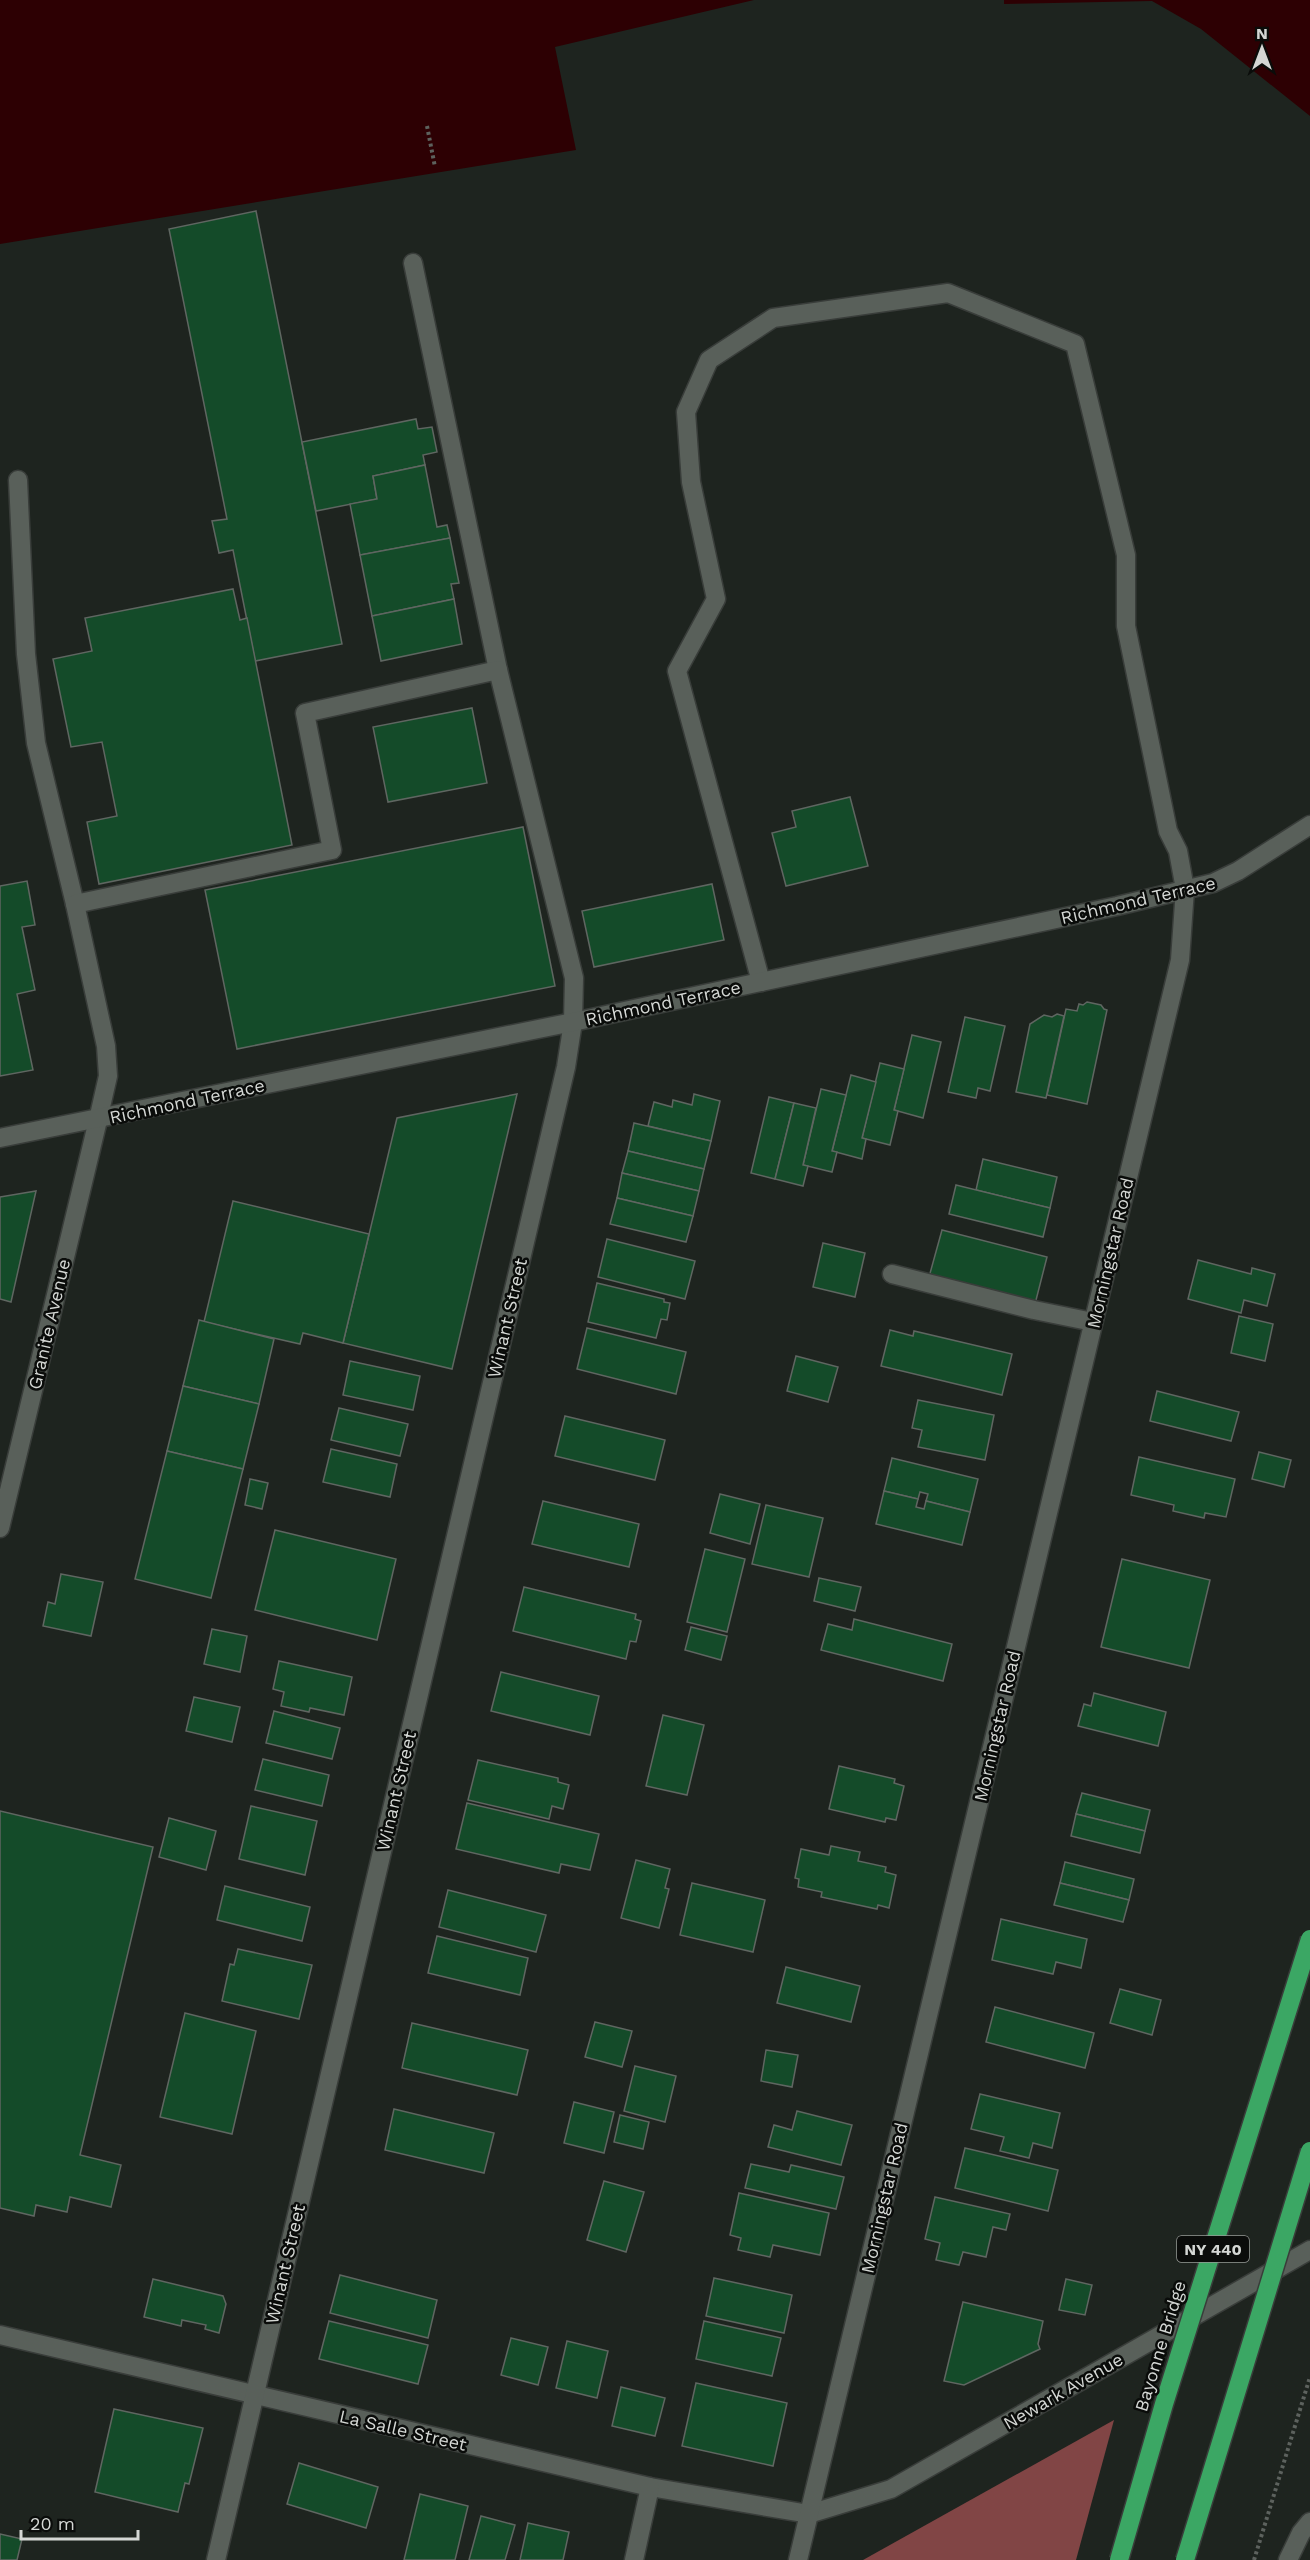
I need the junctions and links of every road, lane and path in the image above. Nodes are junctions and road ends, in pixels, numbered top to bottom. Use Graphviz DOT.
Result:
graph roads {
  1 [pos="427,126"];
  2 [pos="435,167"];
  3 [pos="413,262"];
  4 [pos="18,480"];
  5 [pos="498,670"];
  6 [pos="1310,825"];
  7 [pos="1185,890"];
  8 [pos="75,904"];
  9 [pos="761,982"];
  10 [pos="573,1022"];
  11 [pos="98,1120"];
  12 [pos="0,1138"];
  13 [pos="892,1274"];
  14 [pos="1094,1322"];
  15 [pos="0,1528"];
  16 [pos="1310,1939"];
  17 [pos="1310,2151"];
  18 [pos="1310,2250"];
  19 [pos="0,2335"];
  20 [pos="1310,2377"];
  21 [pos="254,2395"];
  22 [pos="650,2487"];
  23 [pos="809,2514"];
  24 [pos="1310,2522"];
  25 [pos="216,2560"];
  26 [pos="634,2560"];
  27 [pos="798,2560"];
  28 [pos="1119,2560"];
  29 [pos="1185,2560"];
  30 [pos="1254,2560"];
  31 [pos="1288,2560"];
  1 -- 2 [label="path"];
  3 -- 5 [label="street, Winant Street"];
  4 -- 8 [label="street, Granite Avenue"];
  5 -- 8 [label="street"];
  5 -- 10 [label="street, Winant Street"];
  6 -- 7 [label="street, Richmond Terrace"];
  7 -- 9 [label="street, Richmond Terrace"];
  7 -- 9 [label="street, Morningstar Road"];
  7 -- 14 [label="street, Morningstar Road"];
  8 -- 11 [label="street, Granite Avenue"];
  9 -- 10 [label="street, Richmond Terrace"];
  10 -- 11 [label="street, Richmond Terrace"];
  10 -- 21 [label="street, Winant Street"];
  11 -- 12 [label="street, Richmond Terrace"];
  11 -- 15 [label="street, Granite Avenue"];
  13 -- 14 [label="street"];
  14 -- 23 [label="street, Morningstar Road"];
  16 -- 28 [label="highway, Bayonne Bridge / NY 440, bridge"];
  17 -- 29 [label="highway, NY 440, bridge"];
  18 -- 23 [label="street, Newark Avenue"];
  19 -- 21 [label="street, La Salle Street"];
  20 -- 30 [label="path"];
  21 -- 22 [label="street, La Salle Street"];
  21 -- 25 [label="street, Winant Street"];
  22 -- 23 [label="street, La Salle Street"];
  22 -- 26 [label="street"];
  23 -- 27 [label="street, Morningstar Road"];
  24 -- 31 [label="street"];
}
